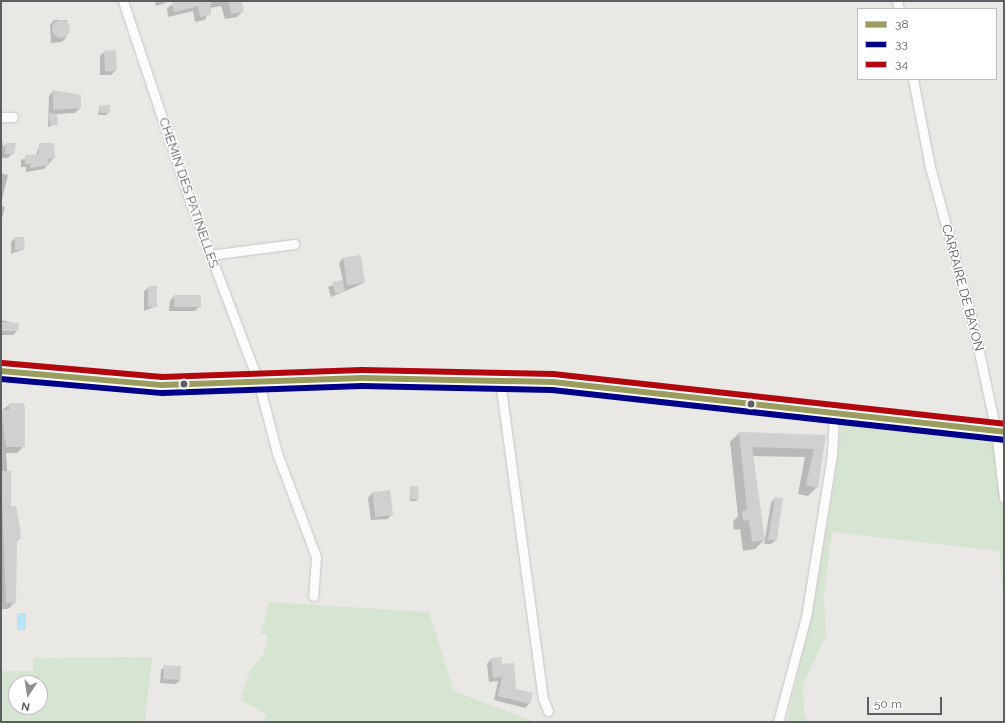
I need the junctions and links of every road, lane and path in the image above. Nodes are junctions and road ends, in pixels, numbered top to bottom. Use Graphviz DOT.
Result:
graph roads {
  1 [pos="123,1"];
  2 [pos="913,80"];
  3 [pos="1,117"];
  4 [pos="13,117"];
  5 [pos="294,244"];
  6 [pos="209,255"];
  7 [pos="1,371"];
  8 [pos="500,381"];
  9 [pos="259,384"];
  10 [pos="834,413"];
  11 [pos="1000,431"];
  12 [pos="1004,498"];
  13 [pos="313,596"];
  14 [pos="548,711"];
  15 [pos="778,722"];
  1 -- 6 [label="street, CHEMIN DES PATINELLES"];
  2 -- 11 [label="street, CARRAIRE DE BAYON"];
  3 -- 4 [label="street"];
  5 -- 6 [label="street"];
  6 -- 9 [label="street, CHEMIN DES PATINELLES"];
  7 -- 9 [label="main road"];
  8 -- 9 [label="main road"];
  8 -- 10 [label="main road"];
  8 -- 14 [label="street"];
  9 -- 13 [label="street, CHEMIN DES PATINELLES"];
  10 -- 11 [label="main road"];
  10 -- 15 [label="street"];
  11 -- 12 [label="street, CARRAIRE DE BAYON"];
}
